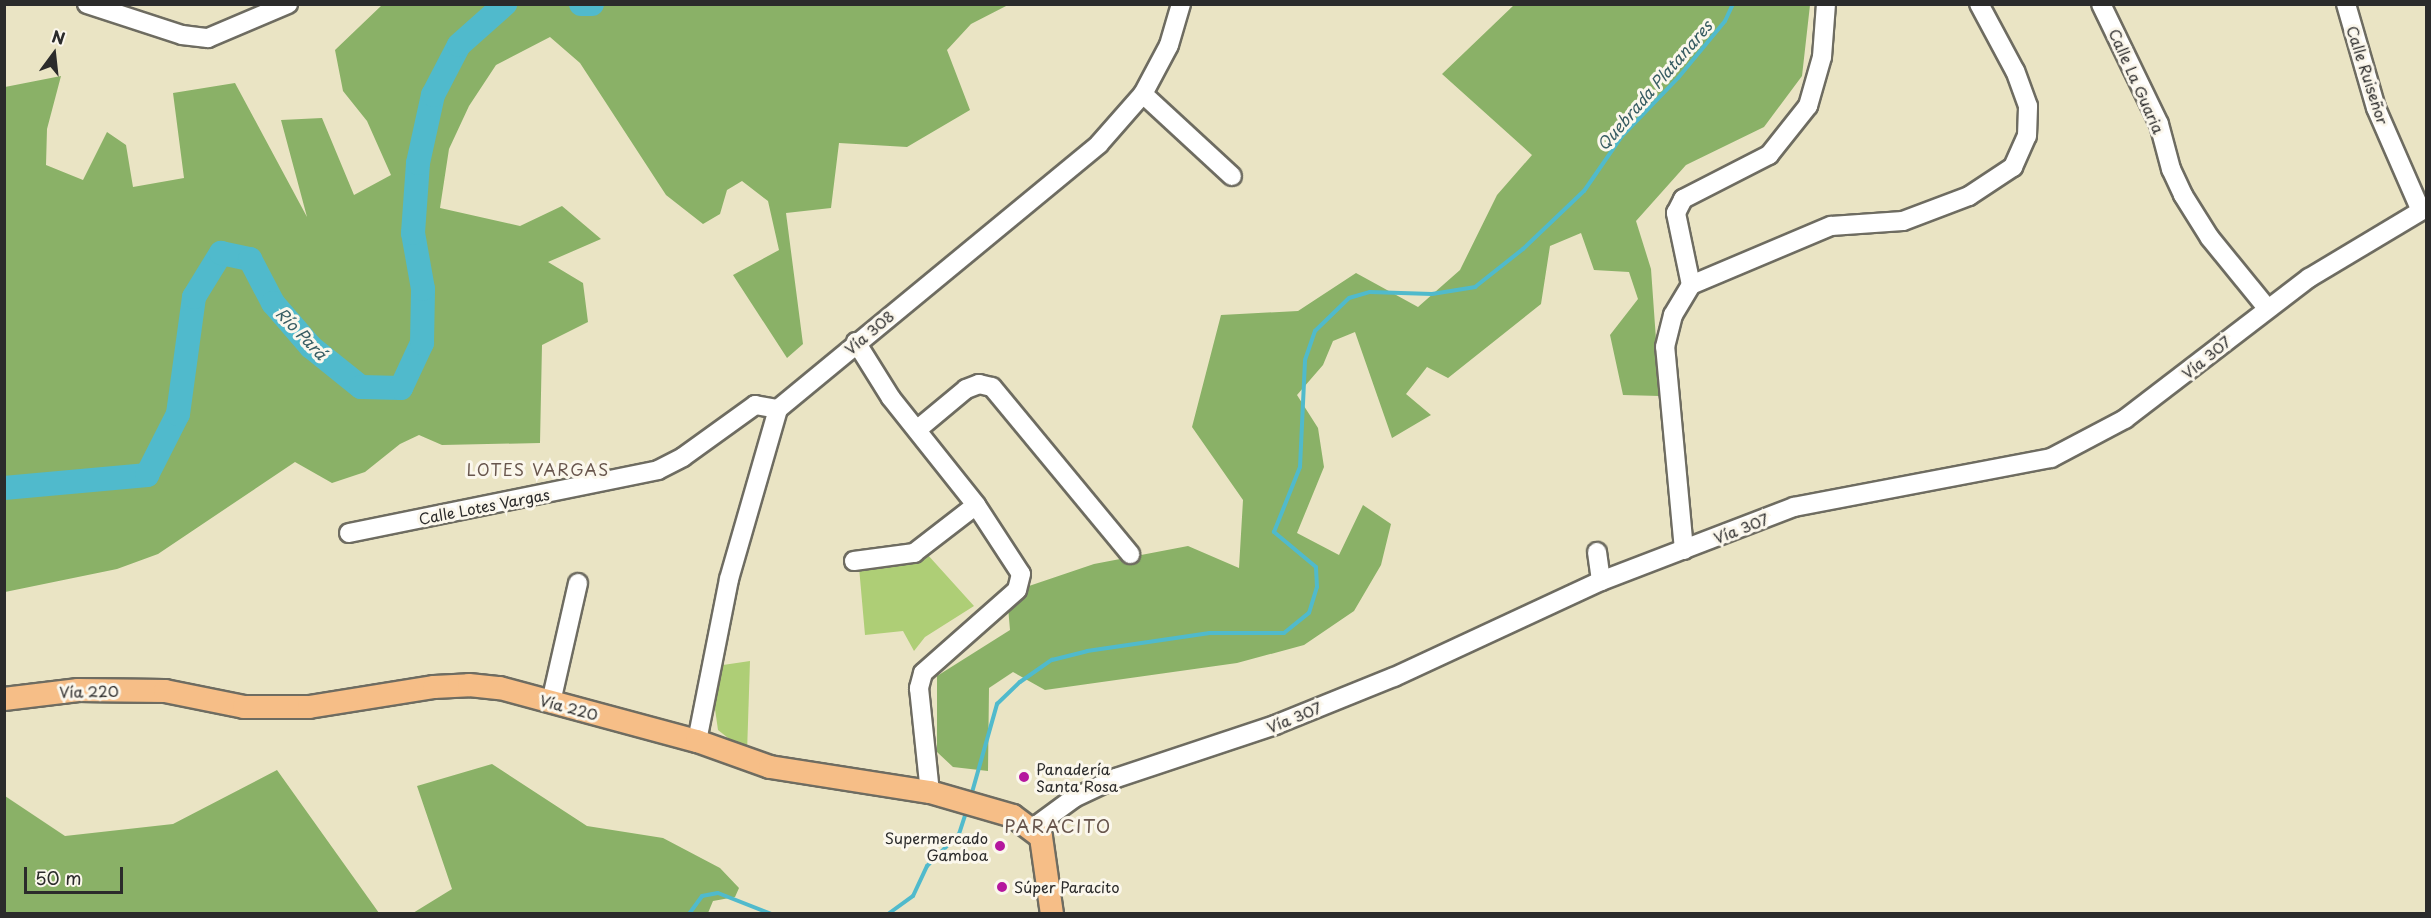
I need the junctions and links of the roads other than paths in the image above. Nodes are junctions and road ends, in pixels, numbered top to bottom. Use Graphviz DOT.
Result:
graph roads {
  1 [pos="87,4"];
  2 [pos="288,4"];
  3 [pos="1181,4"];
  4 [pos="1826,4"];
  5 [pos="1979,4"];
  6 [pos="2101,4"];
  7 [pos="2346,4"];
  8 [pos="1143,94"];
  9 [pos="1232,176"];
  10 [pos="2424,209"];
  11 [pos="1691,285"];
  12 [pos="2267,308"];
  13 [pos="856,342"];
  14 [pos="778,409"];
  15 [pos="918,429"];
  16 [pos="975,505"];
  17 [pos="349,533"];
  18 [pos="1683,550"];
  19 [pos="1597,552"];
  20 [pos="1130,554"];
  21 [pos="854,561"];
  22 [pos="1601,581"];
  23 [pos="578,583"];
  24 [pos="4,699"];
  25 [pos="551,702"];
  26 [pos="697,741"];
  27 [pos="930,792"];
  28 [pos="1033,828"];
  29 [pos="1052,914"];
  1 -- 2 [label="street"];
  3 -- 8 [label="street, Vía 308"];
  4 -- 11 [label="street"];
  5 -- 11 [label="street"];
  6 -- 12 [label="street, Calle La Guaria"];
  7 -- 10 [label="street, Calle Ruiseñor"];
  8 -- 9 [label="street"];
  8 -- 13 [label="street, Vía 308"];
  10 -- 12 [label="street, Vía 307"];
  11 -- 18 [label="street"];
  12 -- 18 [label="street, Vía 307"];
  13 -- 14 [label="street, Vía 308"];
  13 -- 15 [label="street"];
  14 -- 17 [label="street, Calle Lotes Vargas"];
  14 -- 26 [label="street"];
  15 -- 16 [label="street"];
  15 -- 20 [label="street"];
  16 -- 21 [label="street"];
  16 -- 27 [label="street"];
  18 -- 22 [label="street, Vía 307"];
  19 -- 22 [label="street"];
  22 -- 28 [label="street, Vía 307"];
  23 -- 25 [label="street"];
  24 -- 25 [label="main road, Vía 220"];
  25 -- 26 [label="main road, Vía 220"];
  26 -- 27 [label="main road, Vía 220"];
  27 -- 28 [label="main road, Vía 220"];
  28 -- 29 [label="main road"];
}
